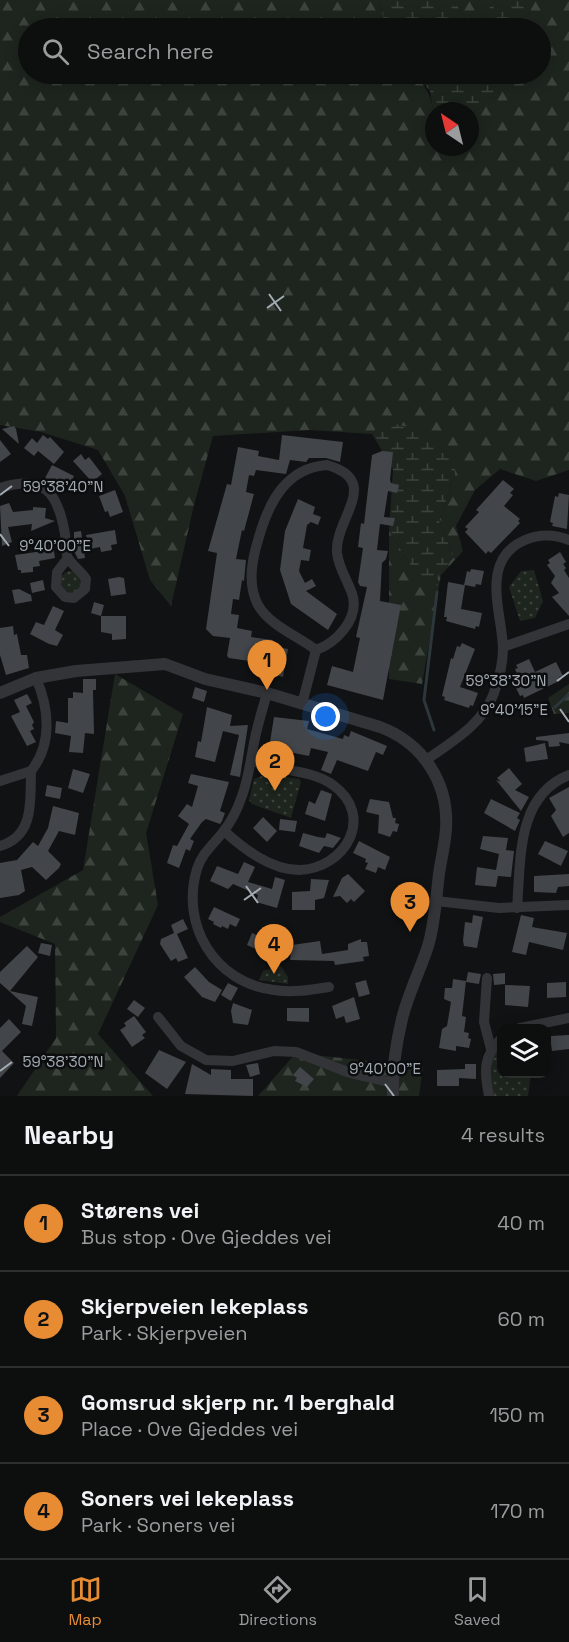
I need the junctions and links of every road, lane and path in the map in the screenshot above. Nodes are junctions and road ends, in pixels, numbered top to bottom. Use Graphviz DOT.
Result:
graph roads {
  1 [pos="0,488"];
  2 [pos="569,540"];
  3 [pos="68,558"];
  4 [pos="569,624"];
  5 [pos="503,647"];
  6 [pos="316,650"];
  7 [pos="36,678"];
  8 [pos="0,693"];
  9 [pos="267,693"];
  10 [pos="302,704"];
  11 [pos="251,760"];
  12 [pos="426,760"];
  13 [pos="31,771"];
  14 [pos="569,775"];
  15 [pos="0,781"];
  16 [pos="224,831"];
  17 [pos="0,846"];
  18 [pos="436,901"];
  19 [pos="569,905"];
  20 [pos="517,908"];
  21 [pos="487,978"];
  22 [pos="328,987"];
  23 [pos="158,1017"];
  24 [pos="569,1017"];
  25 [pos="540,1024"];
  26 [pos="497,1042"];
  27 [pos="490,1049"];
  28 [pos="393,1083"];
  29 [pos="393,1096"];
  30 [pos="489,1096"];
  1 -- 3 [label="street"];
  2 -- 5 [label="street"];
  4 -- 5 [label="street"];
  5 -- 12 [label="street"];
  6 -- 6 [label="street"];
  6 -- 10 [label="street"];
  7 -- 8 [label="street"];
  7 -- 9 [label="street"];
  7 -- 13 [label="street"];
  9 -- 10 [label="street"];
  9 -- 11 [label="street"];
  10 -- 12 [label="street"];
  11 -- 16 [label="street"];
  11 -- 16 [label="street"];
  12 -- 18 [label="street"];
  13 -- 15 [label="street"];
  13 -- 17 [label="street"];
  14 -- 20 [label="street"];
  16 -- 22 [label="street"];
  18 -- 20 [label="street"];
  18 -- 28 [label="street"];
  19 -- 20 [label="street"];
  21 -- 27 [label="street"];
  23 -- 28 [label="street"];
  24 -- 25 [label="street"];
  26 -- 27 [label="street"];
  27 -- 30 [label="street"];
  28 -- 29 [label="street"];
}
